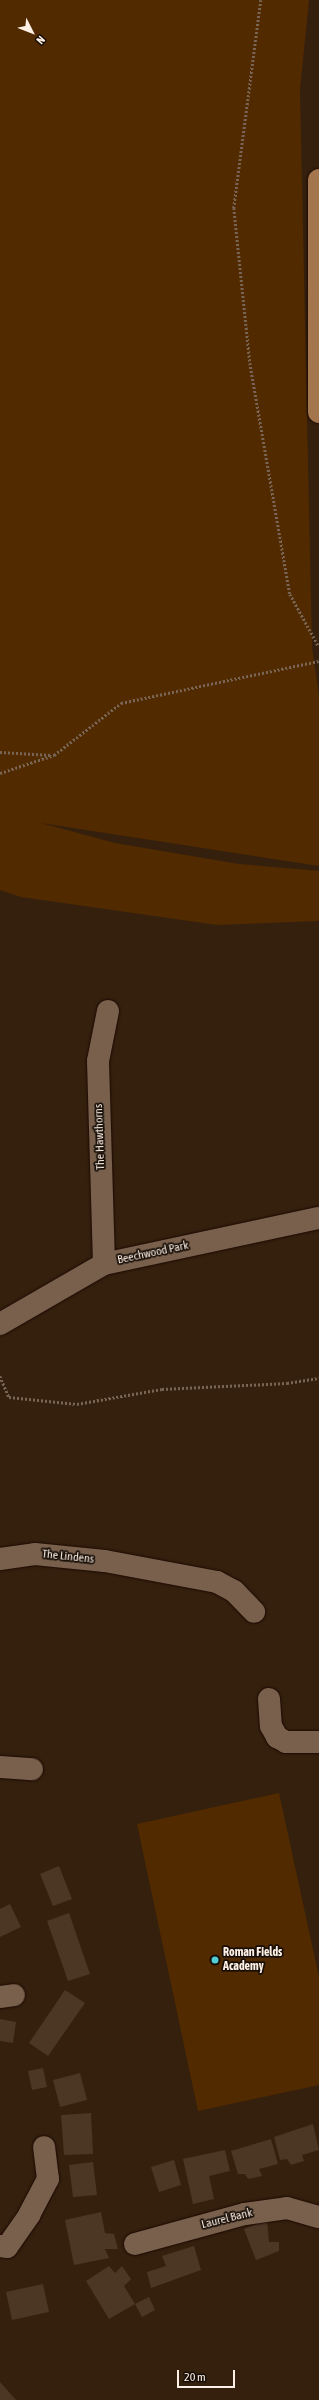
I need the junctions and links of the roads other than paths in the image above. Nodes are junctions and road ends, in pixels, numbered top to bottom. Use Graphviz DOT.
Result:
graph roads {
  1 [pos="319,180"];
  2 [pos="319,412"];
  3 [pos="108,1011"];
  4 [pos="319,1218"];
  5 [pos="104,1264"];
  6 [pos="0,1324"];
  7 [pos="0,1559"];
  8 [pos="254,1612"];
  9 [pos="269,1700"];
  10 [pos="319,1742"];
  11 [pos="0,1767"];
  12 [pos="32,1769"];
  13 [pos="44,2147"];
  14 [pos="319,2217"];
  15 [pos="135,2244"];
  16 [pos="0,2246"];
  1 -- 2 [label="main road"];
  3 -- 5 [label="street, The Hawthorns"];
  4 -- 5 [label="street, Beechwood Park"];
  5 -- 6 [label="street, Beechwood Park"];
  7 -- 8 [label="street, The Lindens"];
  9 -- 10 [label="street"];
  11 -- 12 [label="street"];
  13 -- 16 [label="street"];
  14 -- 15 [label="street, Laurel Bank"];
}
